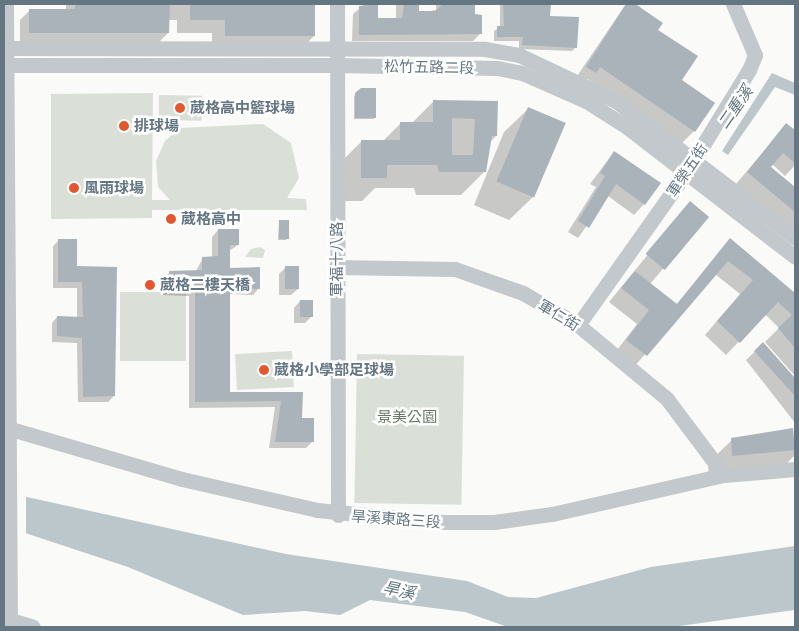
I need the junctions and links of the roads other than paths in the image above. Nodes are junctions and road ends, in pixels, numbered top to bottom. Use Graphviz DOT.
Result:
graph roads {
  1 [pos="6,4"];
  2 [pos="337,4"];
  3 [pos="733,4"];
  4 [pos="338,47"];
  5 [pos="5,48"];
  6 [pos="5,65"];
  7 [pos="337,65"];
  8 [pos="691,165"];
  9 [pos="795,238"];
  10 [pos="5,243"];
  11 [pos="795,257"];
  12 [pos="336,267"];
  13 [pos="578,325"];
  14 [pos="6,432"];
  15 [pos="795,469"];
  16 [pos="724,475"];
  17 [pos="338,515"];
  18 [pos="8,622"];
  19 [pos="33,627"];
  1 -- 5 [label="street"];
  2 -- 4 [label="street, 軍福十八路"];
  3 -- 8 [label="street, 軍榮五街"];
  4 -- 5 [label="street, 松竹五路二段"];
  4 -- 7 [label="street, 軍福十八路"];
  4 -- 8 [label="street, 松竹五路二段"];
  5 -- 6 [label="street"];
  6 -- 7 [label="street, 松竹五路二段"];
  6 -- 10 [label="street"];
  7 -- 8 [label="street, 松竹五路二段"];
  7 -- 12 [label="street, 軍福十八路"];
  8 -- 9 [label="street, 松竹五路二段"];
  8 -- 11 [label="street, 松竹五路二段"];
  8 -- 13 [label="street, 軍榮五街"];
  10 -- 14 [label="street"];
  12 -- 13 [label="street, 軍仁街"];
  12 -- 17 [label="street, 軍福十八路"];
  13 -- 16 [label="street, 軍仁街"];
  14 -- 17 [label="street, 旱溪東路三段"];
  14 -- 18 [label="street"];
  15 -- 16 [label="street, 旱溪東路三段"];
  16 -- 17 [label="street, 旱溪東路三段"];
  18 -- 19 [label="street"];
}
